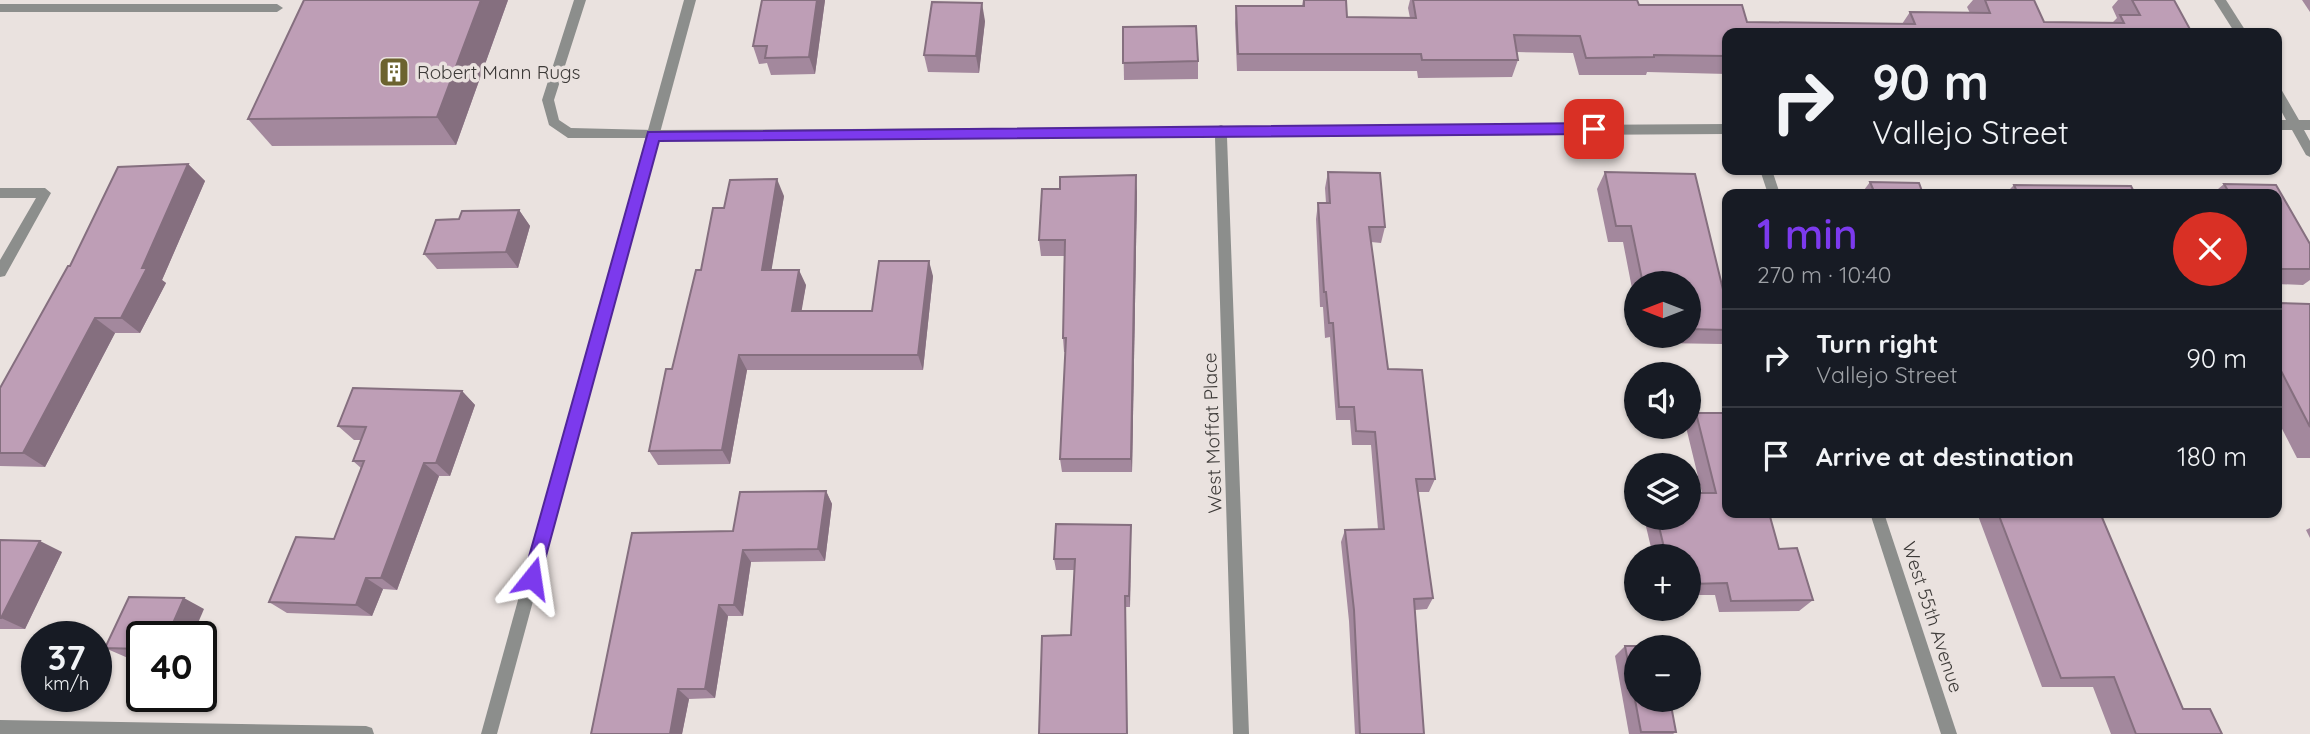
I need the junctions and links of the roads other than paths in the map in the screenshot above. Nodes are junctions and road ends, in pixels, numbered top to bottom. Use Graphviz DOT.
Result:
graph roads {
  1 [pos="580,0"];
  2 [pos="690,0"];
  3 [pos="2220,0"];
  4 [pos="0,8"];
  5 [pos="277,8"];
  6 [pos="2238,28"];
  7 [pos="2282,101"];
  8 [pos="2282,125"];
  9 [pos="2295,125"];
  10 [pos="2310,125"];
  11 [pos="1722,128"];
  12 [pos="1221,130"];
  13 [pos="653,135"];
  14 [pos="2310,152"];
  15 [pos="0,193"];
  16 [pos="0,271"];
  17 [pos="1879,518"];
  18 [pos="0,728"];
  19 [pos="366,734"];
  20 [pos="489,734"];
  21 [pos="1241,734"];
  22 [pos="1948,734"];
  1 -- 13 [label="street"];
  2 -- 13 [label="street"];
  3 -- 6 [label="street"];
  4 -- 5 [label="street"];
  7 -- 9 [label="street"];
  8 -- 9 [label="street"];
  9 -- 10 [label="street"];
  9 -- 14 [label="street"];
  11 -- 12 [label="street"];
  12 -- 13 [label="street"];
  12 -- 21 [label="street, West Moffat Place"];
  13 -- 20 [label="street"];
  15 -- 16 [label="street"];
  17 -- 22 [label="street, West 55th Avenue"];
  18 -- 19 [label="street"];
}
